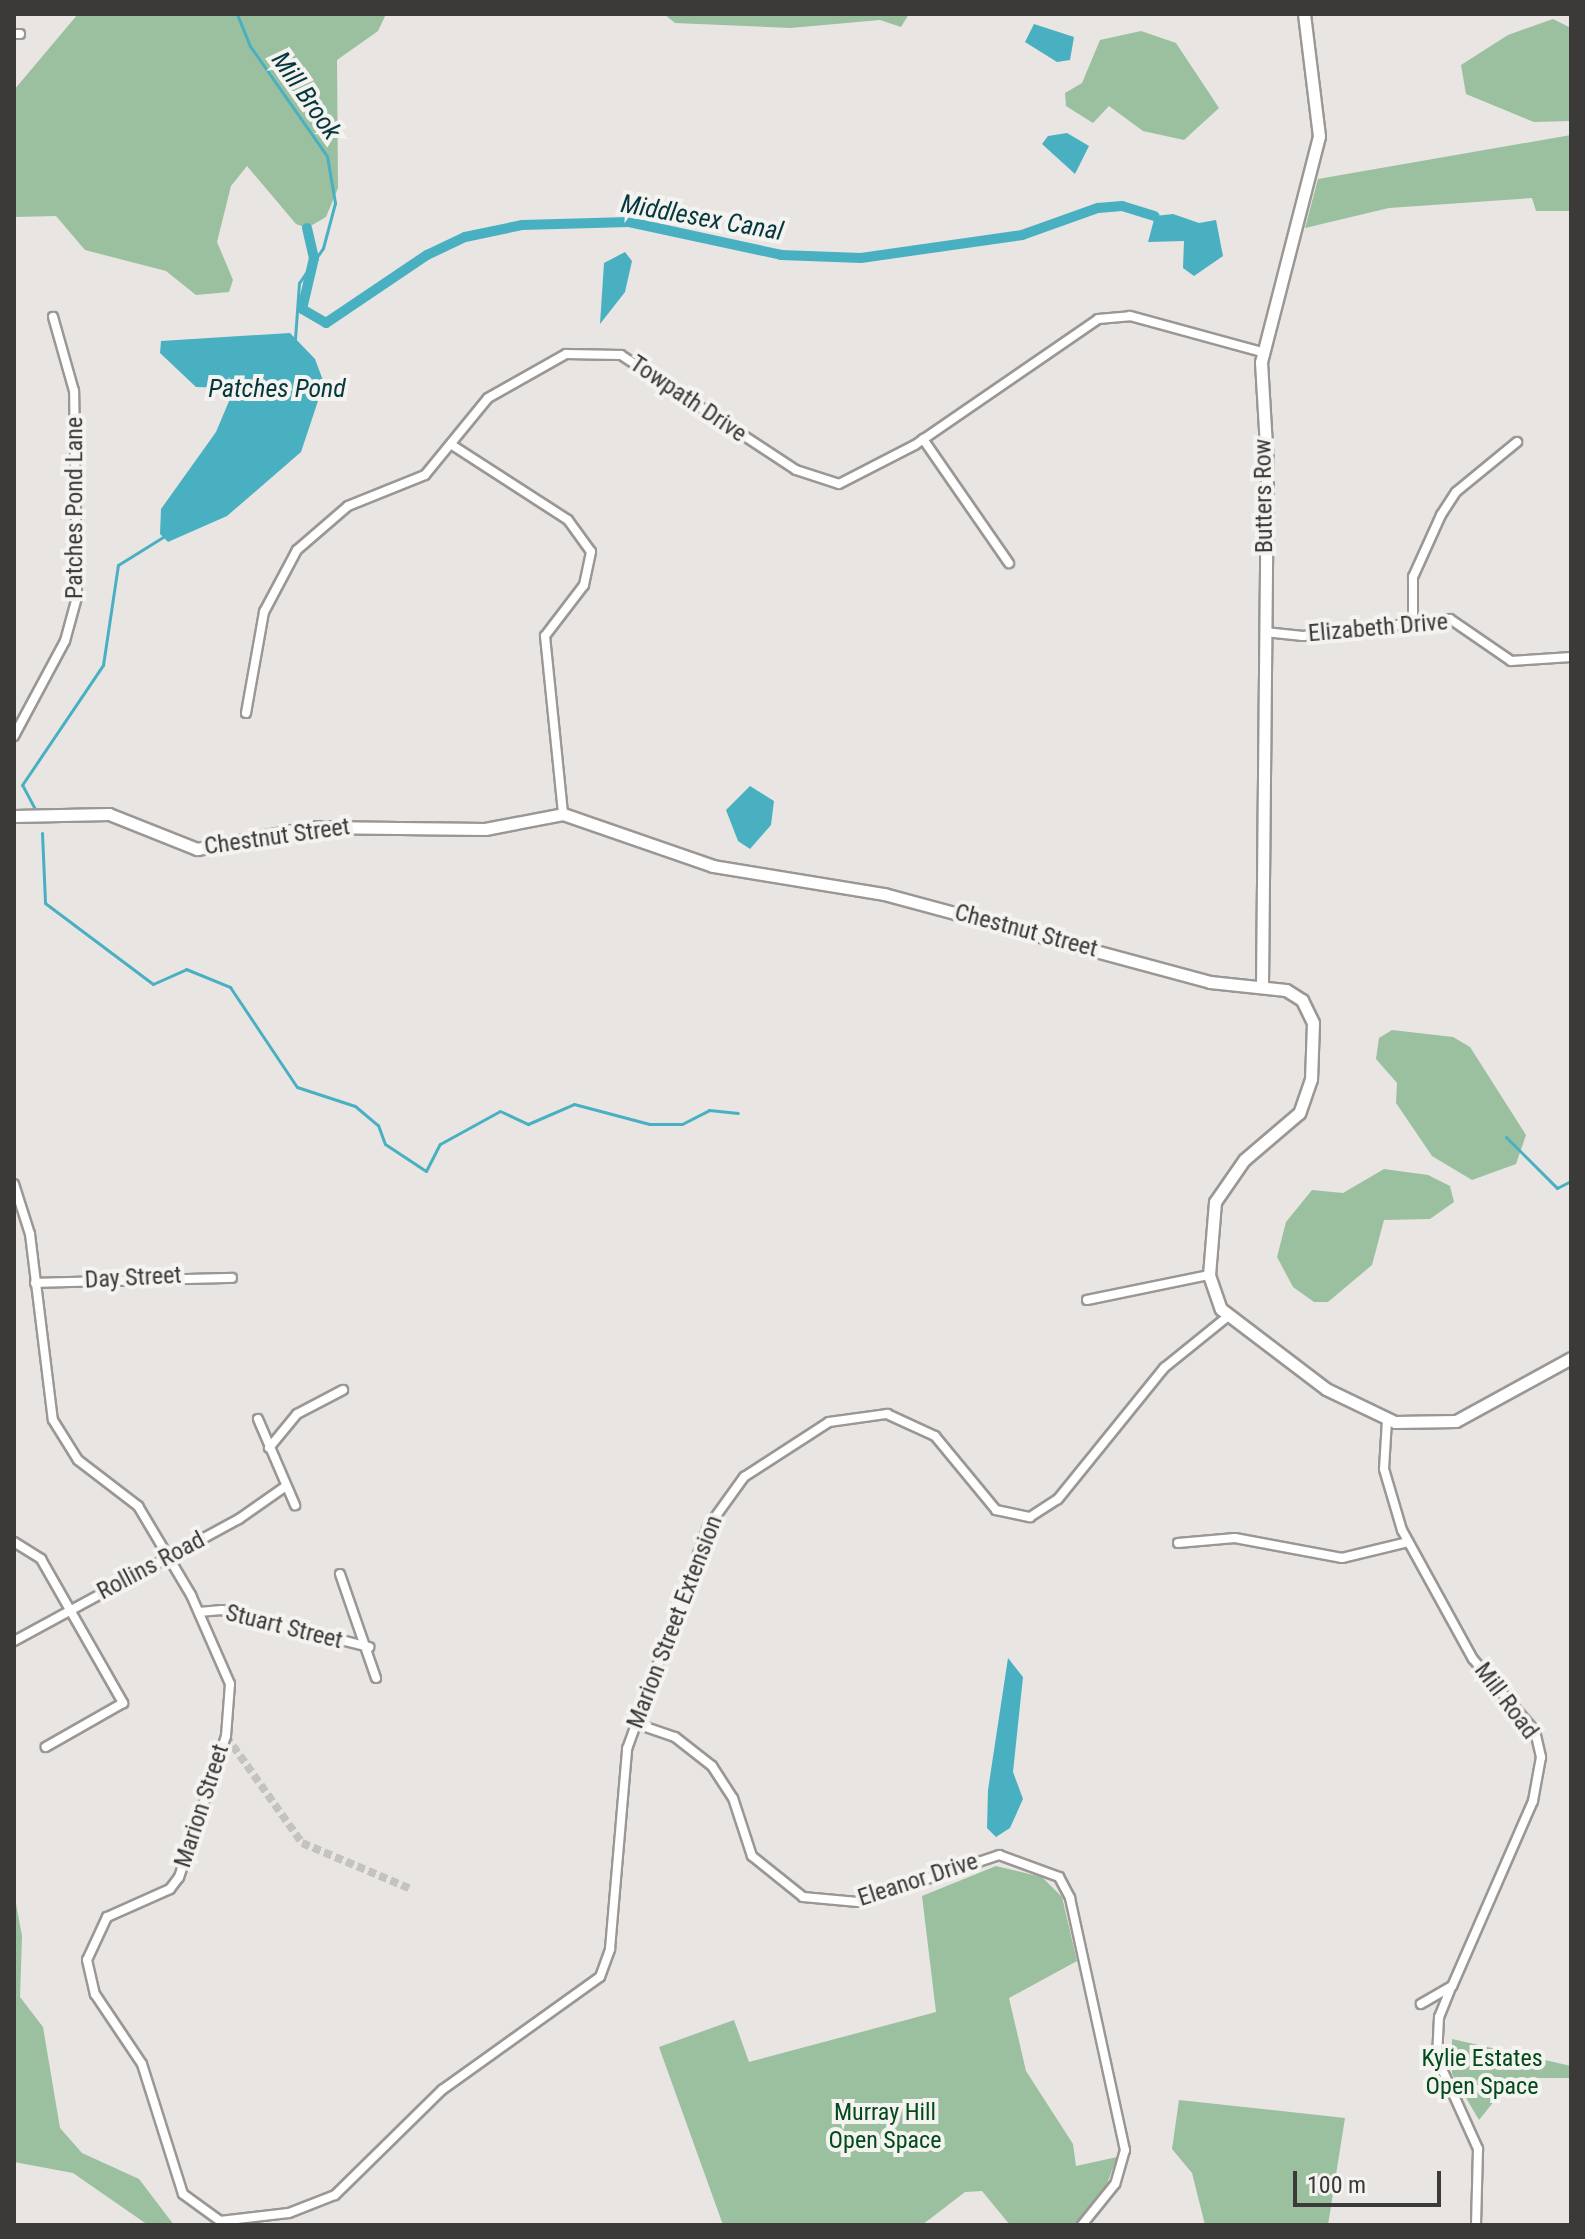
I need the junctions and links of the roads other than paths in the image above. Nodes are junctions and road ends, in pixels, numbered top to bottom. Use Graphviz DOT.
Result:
graph roads {
  1 [pos="1304,14"];
  2 [pos="53,317"];
  3 [pos="1262,352"];
  4 [pos="923,439"];
  5 [pos="1517,442"];
  6 [pos="452,445"];
  7 [pos="1009,563"];
  8 [pos="1413,622"];
  9 [pos="1265,632"];
  10 [pos="1571,657"];
  11 [pos="246,713"];
  12 [pos="14,736"];
  13 [pos="563,814"];
  14 [pos="14,816"];
  15 [pos="1262,986"];
  16 [pos="14,1184"];
  17 [pos="1209,1275"];
  18 [pos="232,1278"];
  19 [pos="35,1283"];
  20 [pos="1087,1300"];
  21 [pos="1227,1317"];
  22 [pos="1571,1358"];
  23 [pos="343,1390"];
  24 [pos="258,1419"];
  25 [pos="1387,1420"];
  26 [pos="269,1448"];
  27 [pos="286,1486"];
  28 [pos="295,1505"];
  29 [pos="14,1542"];
  30 [pos="1408,1542"];
  31 [pos="1178,1543"];
  32 [pos="169,1556"];
  33 [pos="340,1574"];
  34 [pos="71,1609"];
  35 [pos="199,1612"];
  36 [pos="14,1641"];
  37 [pos="369,1647"];
  38 [pos="376,1678"];
  39 [pos="634,1723"];
  40 [pos="46,1747"];
  41 [pos="603,1972"];
  42 [pos="1452,1986"];
  43 [pos="1421,2004"];
  44 [pos="1082,2225"];
  45 [pos="1476,2225"];
  1 -- 3 [label="street, Butters Row"];
  2 -- 12 [label="street, Patches Pond Lane"];
  3 -- 4 [label="street, Towpath Drive"];
  3 -- 9 [label="street, Butters Row"];
  4 -- 6 [label="street, Towpath Drive"];
  4 -- 7 [label="street"];
  5 -- 8 [label="street"];
  6 -- 11 [label="street, Towpath Drive"];
  6 -- 13 [label="street"];
  8 -- 9 [label="street, Elizabeth Drive"];
  8 -- 10 [label="street, Elizabeth Drive"];
  9 -- 15 [label="street, Butters Row"];
  13 -- 14 [label="street, Chestnut Street"];
  13 -- 15 [label="street, Chestnut Street"];
  15 -- 17 [label="street, Chestnut Street"];
  16 -- 19 [label="street, Marion Street"];
  17 -- 20 [label="street"];
  17 -- 21 [label="street"];
  18 -- 19 [label="street, Day Street"];
  19 -- 32 [label="street, Marion Street"];
  21 -- 25 [label="street"];
  21 -- 39 [label="street, Marion Street Extension"];
  22 -- 25 [label="street"];
  23 -- 26 [label="street"];
  24 -- 26 [label="street"];
  25 -- 30 [label="street, Mill Road"];
  26 -- 27 [label="street"];
  27 -- 28 [label="street"];
  27 -- 32 [label="street, Rollins Road"];
  29 -- 34 [label="street"];
  30 -- 31 [label="street"];
  30 -- 42 [label="street, Mill Road"];
  32 -- 34 [label="street, Rollins Road"];
  32 -- 35 [label="street, Marion Street"];
  33 -- 37 [label="street"];
  34 -- 36 [label="street, Rollins Road"];
  34 -- 40 [label="street"];
  35 -- 37 [label="street, Stuart Street"];
  35 -- 41 [label="street, Marion Street"];
  37 -- 38 [label="street"];
  39 -- 41 [label="street, Marion Street Extension"];
  39 -- 44 [label="street, Eleanor Drive"];
  42 -- 43 [label="street"];
  42 -- 45 [label="street, Mill Road"];
}
